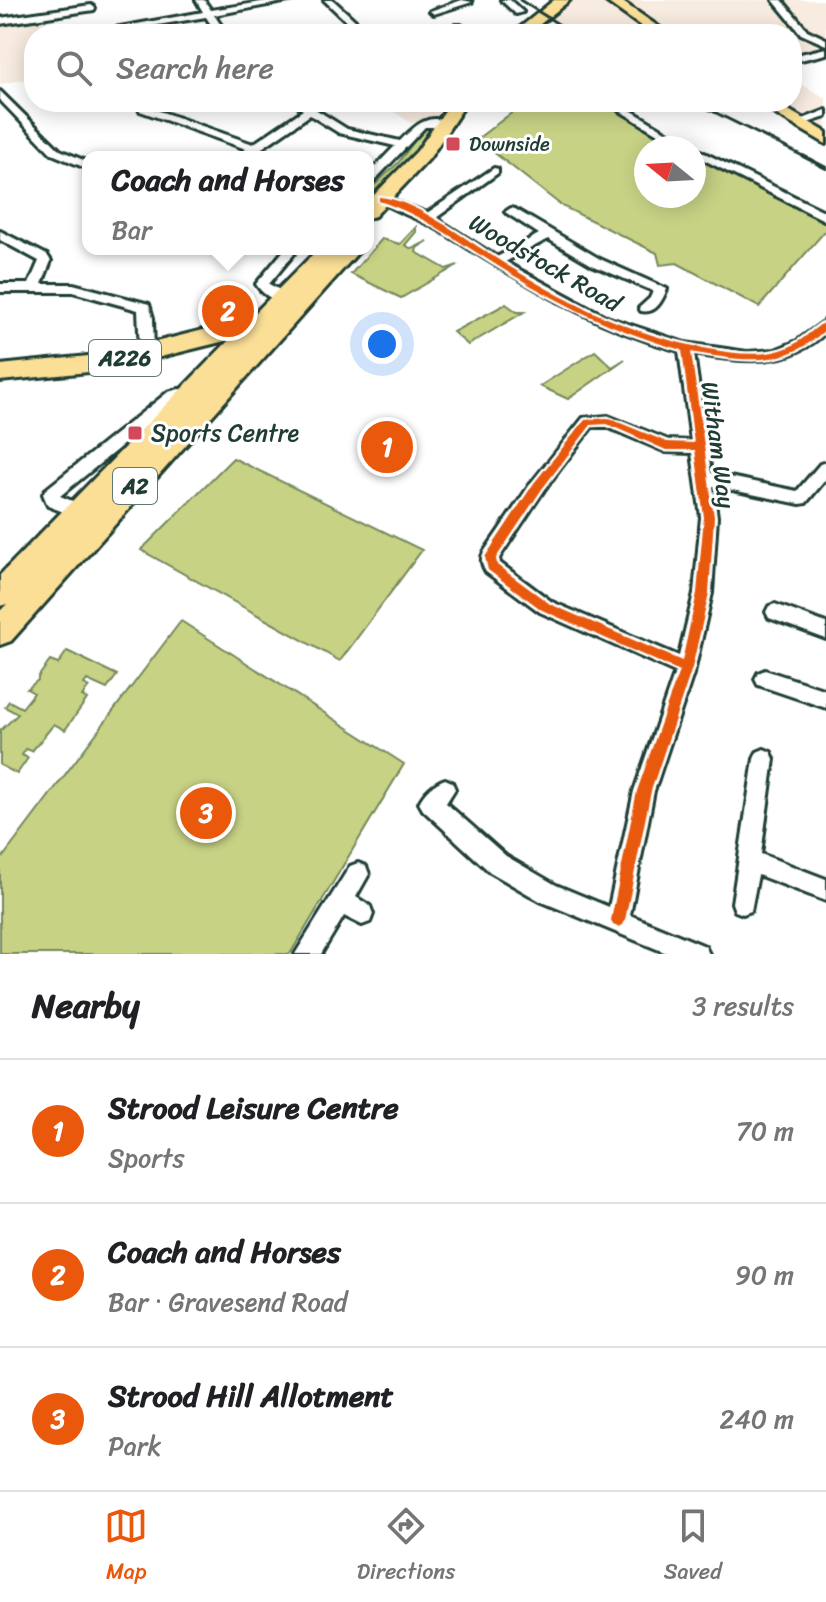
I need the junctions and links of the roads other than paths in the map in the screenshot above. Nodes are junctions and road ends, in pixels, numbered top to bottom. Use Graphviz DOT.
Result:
graph roads {
  1 [pos="200,0"];
  2 [pos="290,0"];
  3 [pos="328,0"];
  4 [pos="466,0"];
  5 [pos="505,0"];
  6 [pos="563,0"];
  7 [pos="611,0"];
  8 [pos="777,0"];
  9 [pos="89,4"];
  10 [pos="423,9"];
  11 [pos="519,12"];
  12 [pos="209,13"];
  13 [pos="0,21"];
  14 [pos="99,24"];
  15 [pos="151,24"];
  16 [pos="216,24"];
  17 [pos="354,24"];
  18 [pos="531,24"];
  19 [pos="647,24"];
  20 [pos="797,24"];
  21 [pos="802,30"];
  22 [pos="824,38"];
  23 [pos="824,54"];
  24 [pos="802,57"];
  25 [pos="0,94"];
  26 [pos="152,112"];
  27 [pos="307,112"];
  28 [pos="313,112"];
  29 [pos="453,112"];
  30 [pos="627,112"];
  31 [pos="780,112"];
  32 [pos="826,113"];
  33 [pos="798,123"];
  34 [pos="445,124"];
  35 [pos="669,136"];
  36 [pos="826,139"];
  37 [pos="403,145"];
  38 [pos="254,148"];
  39 [pos="250,151"];
  40 [pos="706,156"];
  41 [pos="82,163"];
  42 [pos="494,171"];
  43 [pos="374,175"];
  44 [pos="382,205"];
  45 [pos="511,212"];
  46 [pos="430,217"];
  47 [pos="826,217"];
  48 [pos="548,234"];
  49 [pos="0,235"];
  50 [pos="287,255"];
  51 [pos="325,255"];
  52 [pos="340,255"];
  53 [pos="496,262"];
  54 [pos="35,286"];
  55 [pos="0,288"];
  56 [pos="291,300"];
  57 [pos="646,308"];
  58 [pos="826,324"];
  59 [pos="258,337"];
  60 [pos="686,348"];
  61 [pos="147,353"];
  62 [pos="0,373"];
  63 [pos="196,404"];
  64 [pos="700,447"];
  65 [pos="826,468"];
  66 [pos="705,478"];
  67 [pos="79,511"];
  68 [pos="66,560"];
  69 [pos="0,594"];
  70 [pos="0,611"];
  71 [pos="775,612"];
  72 [pos="826,631"];
  73 [pos="0,632"];
  74 [pos="686,668"];
  75 [pos="765,679"];
  76 [pos="826,699"];
  77 [pos="764,759"];
  78 [pos="445,789"];
  79 [pos="749,860"];
  80 [pos="358,874"];
  81 [pos="826,890"];
  82 [pos="341,901"];
  83 [pos="743,903"];
  84 [pos="362,914"];
  85 [pos="618,920"];
  86 [pos="307,954"];
  87 [pos="697,954"];
  1 -- 12 [label="street"];
  2 -- 12 [label="street"];
  3 -- 17 [label="street"];
  4 -- 10 [label="street"];
  5 -- 11 [label="street"];
  6 -- 18 [label="main road"];
  7 -- 19 [label="main road"];
  8 -- 20 [label="street"];
  9 -- 13 [label="street"];
  9 -- 14 [label="street"];
  12 -- 15 [label="street"];
  12 -- 16 [label="street"];
  21 -- 22 [label="street"];
  23 -- 24 [label="street"];
  25 -- 41 [label="street"];
  26 -- 38 [label="street"];
  27 -- 38 [label="street"];
  28 -- 37 [label="street"];
  29 -- 34 [label="main road"];
  30 -- 35 [label="street"];
  31 -- 33 [label="main road"];
  32 -- 33 [label="street"];
  33 -- 36 [label="main road"];
  34 -- 37 [label="street"];
  34 -- 44 [label="main road"];
  37 -- 43 [label="street"];
  38 -- 39 [label="street"];
  40 -- 47 [label="street"];
  42 -- 46 [label="street"];
  44 -- 46 [label="street, Woodstock Road"];
  45 -- 48 [label="street"];
  46 -- 53 [label="street, Woodstock Road"];
  48 -- 53 [label="street"];
  48 -- 57 [label="street"];
  49 -- 54 [label="street"];
  50 -- 56 [label="street"];
  51 -- 56 [label="main road, A2"];
  52 -- 56 [label="main road, A2"];
  53 -- 60 [label="street, Woodstock Road"];
  54 -- 55 [label="street"];
  54 -- 61 [label="street"];
  56 -- 59 [label="main road, A2"];
  58 -- 60 [label="street, Woodstock Road"];
  59 -- 61 [label="main road, A226"];
  59 -- 63 [label="main road, A2"];
  60 -- 64 [label="street, Witham Way"];
  61 -- 62 [label="main road, A226"];
  63 -- 67 [label="main road"];
  63 -- 67 [label="street"];
  63 -- 68 [label="main road, A2"];
  64 -- 66 [label="street, Witham Way"];
  64 -- 74 [label="street"];
  65 -- 66 [label="street"];
  66 -- 74 [label="street, Witham Way"];
  67 -- 69 [label="main road, A2"];
  68 -- 70 [label="main road"];
  68 -- 73 [label="main road, A2"];
  71 -- 72 [label="street"];
  74 -- 85 [label="street, Witham Way"];
  75 -- 76 [label="street"];
  77 -- 79 [label="street"];
  78 -- 85 [label="street"];
  79 -- 81 [label="street"];
  79 -- 83 [label="street"];
  80 -- 82 [label="street"];
  82 -- 84 [label="street"];
  82 -- 86 [label="street"];
  85 -- 87 [label="street"];
}
